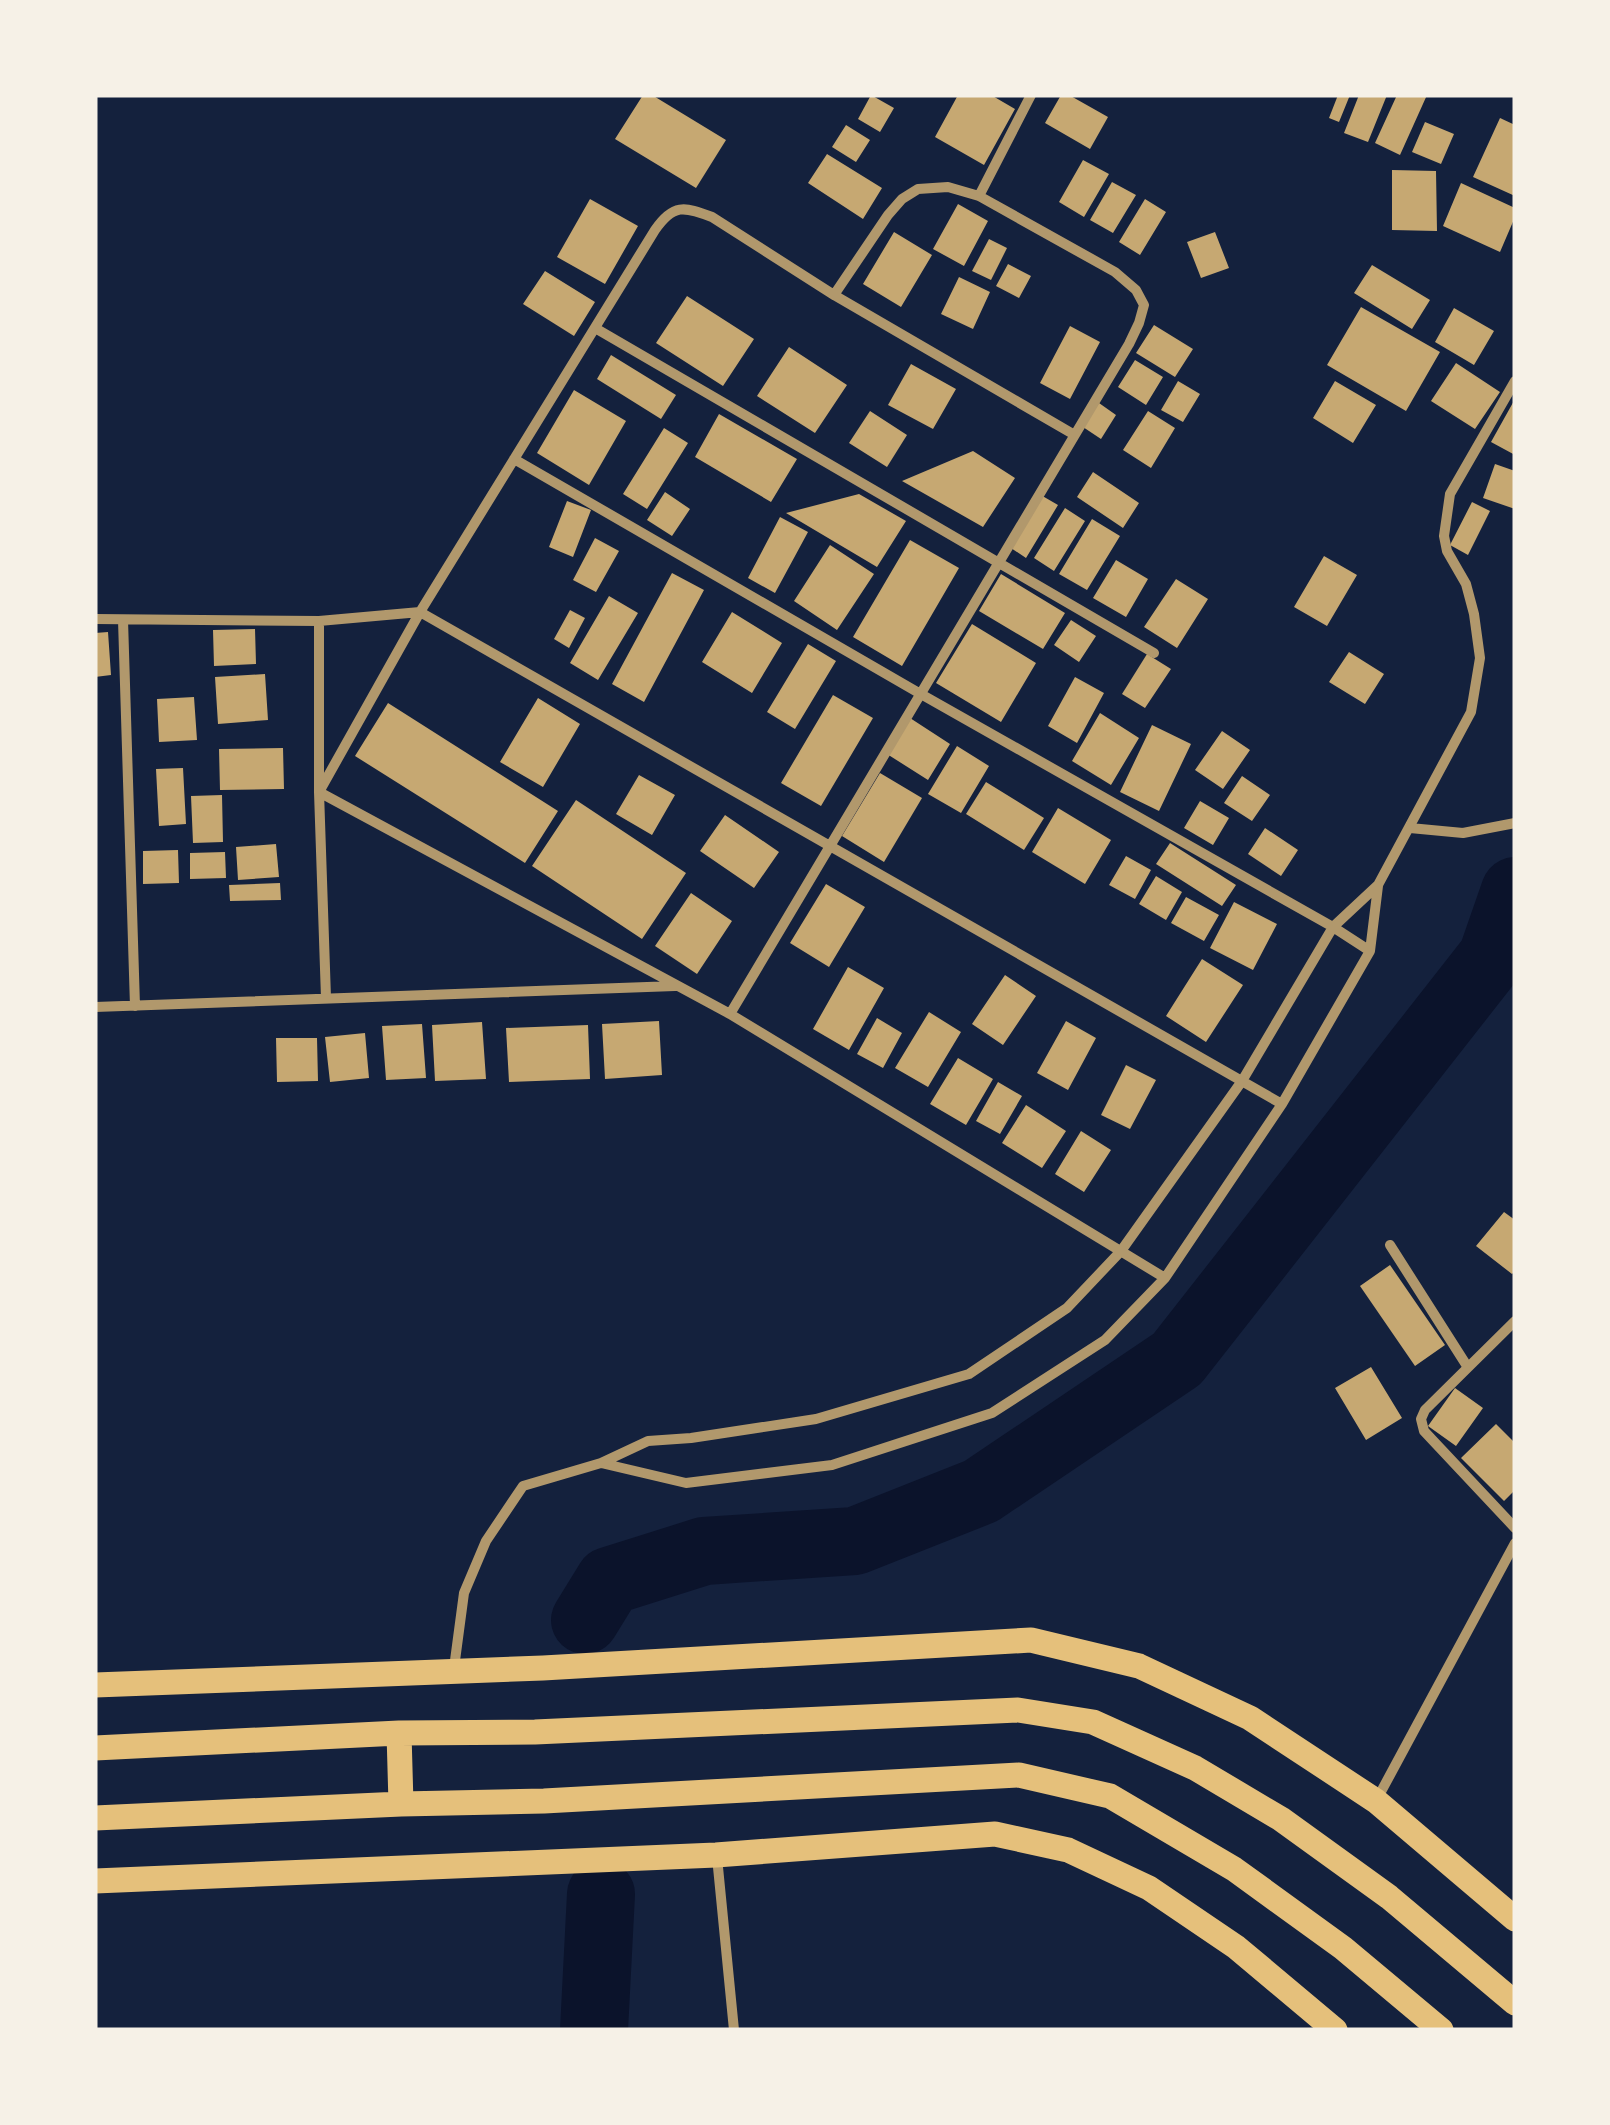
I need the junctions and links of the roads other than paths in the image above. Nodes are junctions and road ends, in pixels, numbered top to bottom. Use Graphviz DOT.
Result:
graph roads {
  1 [pos="1030,95"];
  2 [pos="979,196"];
  3 [pos="834,295"];
  4 [pos="594,328"];
  5 [pos="1515,381"];
  6 [pos="1073,434"];
  7 [pos="514,460"];
  8 [pos="997,562"];
  9 [pos="420,612"];
  10 [pos="95,619"];
  11 [pos="123,620"];
  12 [pos="319,621"];
  13 [pos="1154,653"];
  14 [pos="919,694"];
  15 [pos="319,792"];
  16 [pos="1515,823"];
  17 [pos="1410,828"];
  18 [pos="830,846"];
  19 [pos="1378,885"];
  20 [pos="1334,927"];
  21 [pos="1370,951"];
  22 [pos="676,986"];
  23 [pos="326,998"];
  24 [pos="135,1006"];
  25 [pos="95,1007"];
  26 [pos="730,1014"];
  27 [pos="1242,1081"];
  28 [pos="1282,1104"];
  29 [pos="1390,1245"];
  30 [pos="1121,1250"];
  31 [pos="1165,1278"];
  32 [pos="1515,1321"];
  33 [pos="1467,1366"];
  34 [pos="600,1463"];
  35 [pos="1515,1528"];
  36 [pos="1515,1543"];
  37 [pos="454,1672"];
  38 [pos="95,1686"];
  39 [pos="399,1733"];
  40 [pos="95,1748"];
  41 [pos="1376,1800"];
  42 [pos="401,1804"];
  43 [pos="95,1818"];
  44 [pos="716,1855"];
  45 [pos="95,1880"];
  46 [pos="1515,1918"];
  47 [pos="1515,2003"];
  48 [pos="734,2030"];
  49 [pos="1334,2030"];
  50 [pos="1440,2030"];
  1 -- 2 [label="street"];
  2 -- 3 [label="street"];
  2 -- 6 [label="street"];
  3 -- 4 [label="street"];
  3 -- 6 [label="street"];
  4 -- 7 [label="street"];
  4 -- 8 [label="street"];
  5 -- 17 [label="street"];
  6 -- 8 [label="street"];
  7 -- 9 [label="street"];
  7 -- 14 [label="street"];
  8 -- 13 [label="street"];
  8 -- 14 [label="street"];
  9 -- 12 [label="street"];
  9 -- 15 [label="street"];
  9 -- 18 [label="street"];
  10 -- 11 [label="street"];
  11 -- 12 [label="street"];
  11 -- 24 [label="street"];
  12 -- 15 [label="street"];
  14 -- 18 [label="street"];
  14 -- 20 [label="street"];
  15 -- 22 [label="street"];
  15 -- 23 [label="street"];
  16 -- 17 [label="street"];
  17 -- 19 [label="street"];
  18 -- 26 [label="street"];
  18 -- 27 [label="street"];
  19 -- 20 [label="street"];
  19 -- 21 [label="street"];
  20 -- 21 [label="street"];
  20 -- 27 [label="street"];
  21 -- 28 [label="street"];
  22 -- 23 [label="street"];
  22 -- 26 [label="street"];
  23 -- 24 [label="street"];
  24 -- 25 [label="street"];
  26 -- 30 [label="street"];
  27 -- 28 [label="street"];
  27 -- 30 [label="street"];
  28 -- 31 [label="street"];
  29 -- 33 [label="street"];
  30 -- 31 [label="street"];
  30 -- 34 [label="street"];
  31 -- 34 [label="street"];
  32 -- 33 [label="street"];
  33 -- 35 [label="street"];
  34 -- 37 [label="street"];
  36 -- 41 [label="street"];
  37 -- 38 [label="main road"];
  37 -- 41 [label="main road"];
  39 -- 40 [label="main road"];
  39 -- 42 [label="main road"];
  39 -- 47 [label="main road"];
  41 -- 46 [label="main road"];
  42 -- 43 [label="main road"];
  42 -- 50 [label="main road"];
  44 -- 45 [label="main road"];
  44 -- 48 [label="street"];
  44 -- 49 [label="main road"];
}
